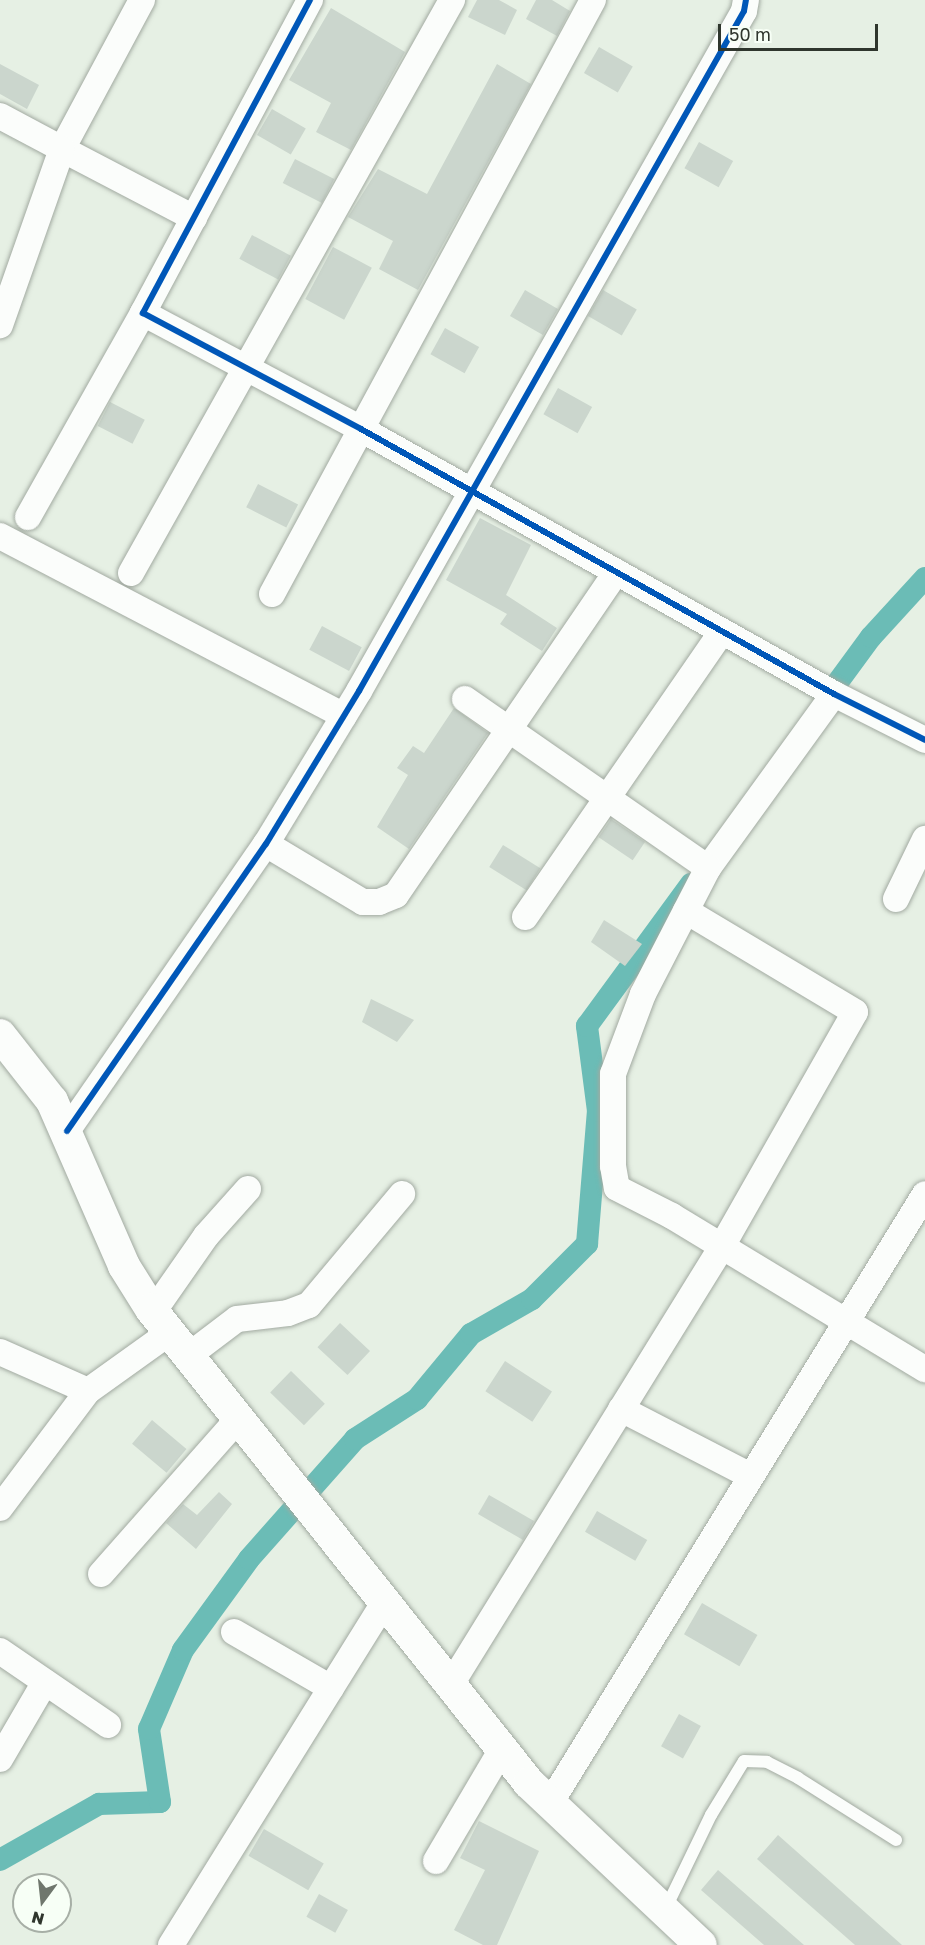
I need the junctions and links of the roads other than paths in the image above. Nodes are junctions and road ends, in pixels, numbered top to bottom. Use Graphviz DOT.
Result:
graph roads {
  1 [pos="142,0"];
  2 [pos="310,0"];
  3 [pos="452,0"];
  4 [pos="593,0"];
  5 [pos="746,0"];
  6 [pos="0,116"];
  7 [pos="62,149"];
  8 [pos="194,218"];
  9 [pos="143,313"];
  10 [pos="0,325"];
  11 [pos="246,368"];
  12 [pos="361,429"];
  13 [pos="471,491"];
  14 [pos="28,517"];
  15 [pos="0,536"];
  16 [pos="616,572"];
  17 [pos="131,573"];
  18 [pos="272,594"];
  19 [pos="722,631"];
  20 [pos="834,694"];
  21 [pos="465,699"];
  22 [pos="344,716"];
  23 [pos="507,729"];
  24 [pos="925,740"];
  25 [pos="607,798"];
  26 [pos="925,839"];
  27 [pos="266,844"];
  28 [pos="708,868"];
  29 [pos="896,899"];
  30 [pos="686,911"];
  31 [pos="525,917"];
  32 [pos="0,1035"];
  33 [pos="67,1131"];
  34 [pos="248,1189"];
  35 [pos="402,1194"];
  36 [pos="925,1194"];
  37 [pos="721,1248"];
  38 [pos="847,1320"];
  39 [pos="170,1334"];
  40 [pos="0,1352"];
  41 [pos="925,1369"];
  42 [pos="87,1391"];
  43 [pos="621,1409"];
  44 [pos="238,1419"];
  45 [pos="751,1476"];
  46 [pos="0,1508"];
  47 [pos="100,1574"];
  48 [pos="384,1603"];
  49 [pos="234,1632"];
  50 [pos="0,1651"];
  51 [pos="45,1682"];
  52 [pos="450,1686"];
  53 [pos="331,1688"];
  54 [pos="108,1725"];
  55 [pos="502,1749"];
  56 [pos="0,1759"];
  57 [pos="549,1805"];
  58 [pos="896,1840"];
  59 [pos="436,1861"];
  60 [pos="664,1911"];
  61 [pos="171,1945"];
  62 [pos="701,1945"];
  1 -- 7 [label="street"];
  2 -- 8 [label="street"];
  3 -- 11 [label="street"];
  4 -- 12 [label="street"];
  5 -- 13 [label="street"];
  6 -- 7 [label="street"];
  7 -- 8 [label="street"];
  7 -- 10 [label="street"];
  8 -- 9 [label="street"];
  9 -- 11 [label="street"];
  9 -- 14 [label="street"];
  11 -- 12 [label="street"];
  11 -- 17 [label="street"];
  12 -- 13 [label="street"];
  12 -- 18 [label="street"];
  13 -- 16 [label="street"];
  13 -- 22 [label="street"];
  15 -- 22 [label="street"];
  16 -- 19 [label="street"];
  16 -- 23 [label="street"];
  19 -- 20 [label="street"];
  19 -- 25 [label="street"];
  20 -- 24 [label="street"];
  20 -- 28 [label="street"];
  21 -- 23 [label="street"];
  22 -- 27 [label="street"];
  23 -- 25 [label="street"];
  23 -- 27 [label="street"];
  25 -- 28 [label="street"];
  25 -- 31 [label="street"];
  26 -- 29 [label="street"];
  27 -- 33 [label="street"];
  28 -- 30 [label="street"];
  30 -- 37 [label="street"];
  30 -- 37 [label="street"];
  32 -- 33 [label="street"];
  33 -- 39 [label="street"];
  34 -- 39 [label="street"];
  35 -- 39 [label="street"];
  36 -- 38 [label="street"];
  37 -- 38 [label="street"];
  37 -- 43 [label="street"];
  38 -- 41 [label="street"];
  38 -- 45 [label="street"];
  39 -- 42 [label="street"];
  39 -- 44 [label="street"];
  40 -- 42 [label="street"];
  42 -- 46 [label="street"];
  43 -- 45 [label="street"];
  43 -- 52 [label="street"];
  44 -- 47 [label="street"];
  44 -- 48 [label="street"];
  45 -- 57 [label="street"];
  48 -- 52 [label="street"];
  48 -- 53 [label="street"];
  49 -- 53 [label="street"];
  50 -- 51 [label="street"];
  51 -- 54 [label="street"];
  51 -- 56 [label="street"];
  52 -- 55 [label="street"];
  53 -- 61 [label="street"];
  55 -- 57 [label="street"];
  55 -- 59 [label="street"];
  57 -- 60 [label="street"];
  58 -- 60 [label="lane"];
  60 -- 62 [label="street"];
}
